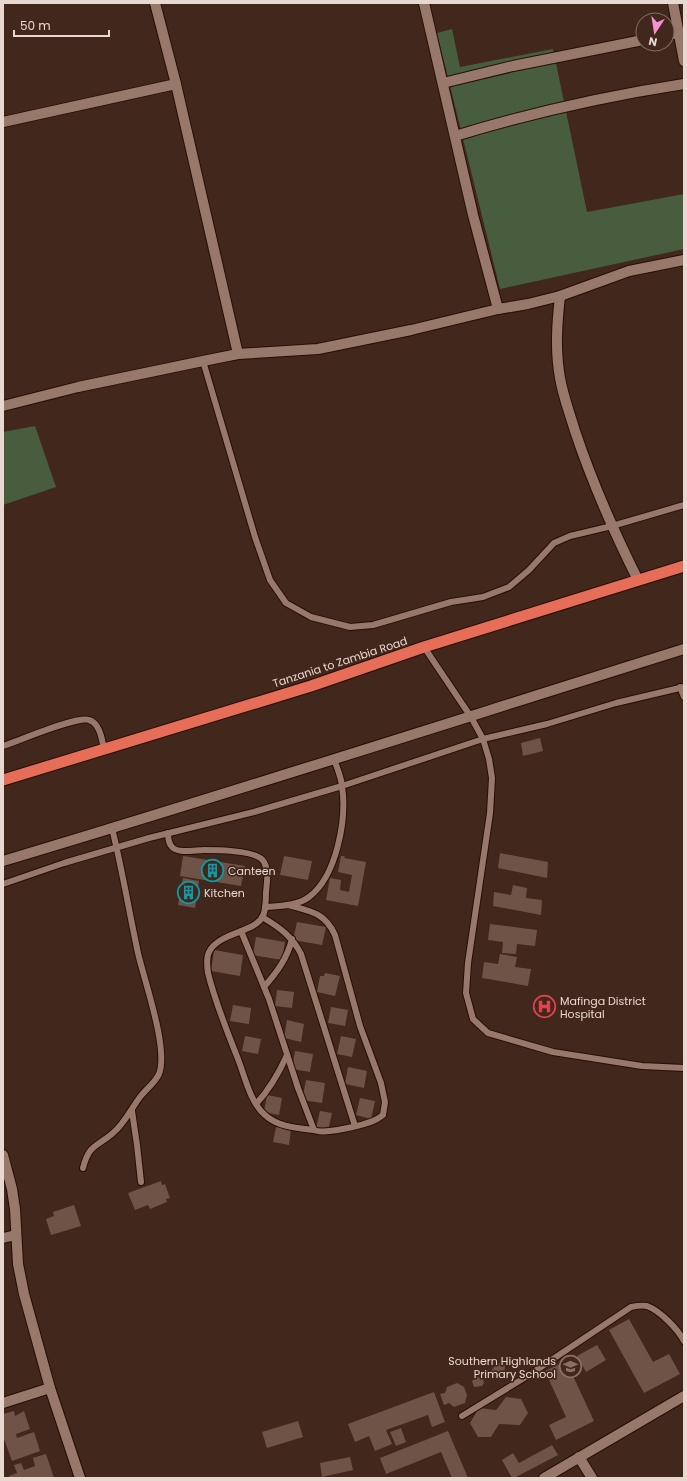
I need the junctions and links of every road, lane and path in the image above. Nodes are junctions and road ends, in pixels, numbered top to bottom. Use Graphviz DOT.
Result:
graph roads {
  1 [pos="155,3"];
  2 [pos="424,3"];
  3 [pos="673,3"];
  4 [pos="678,33"];
  5 [pos="675,34"];
  6 [pos="635,42"];
  7 [pos="684,62"];
  8 [pos="443,83"];
  9 [pos="176,84"];
  10 [pos="684,84"];
  11 [pos="3,122"];
  12 [pos="455,136"];
  13 [pos="684,260"];
  14 [pos="560,296"];
  15 [pos="498,309"];
  16 [pos="238,354"];
  17 [pos="203,361"];
  18 [pos="3,406"];
  19 [pos="684,505"];
  20 [pos="612,526"];
  21 [pos="684,566"];
  22 [pos="638,580"];
  23 [pos="424,647"];
  24 [pos="684,649"];
  25 [pos="682,687"];
  26 [pos="684,697"];
  27 [pos="471,717"];
  28 [pos="484,739"];
  29 [pos="3,746"];
  30 [pos="104,749"];
  31 [pos="334,759"];
  32 [pos="3,780"];
  33 [pos="342,786"];
  34 [pos="112,828"];
  35 [pos="168,833"];
  36 [pos="116,847"];
  37 [pos="3,861"];
  38 [pos="3,884"];
  39 [pos="288,905"];
  40 [pos="265,907"];
  41 [pos="262,917"];
  42 [pos="241,931"];
  43 [pos="292,939"];
  44 [pos="264,987"];
  45 [pos="287,1055"];
  46 [pos="684,1068"];
  47 [pos="256,1104"];
  48 [pos="132,1111"];
  49 [pos="355,1126"];
  50 [pos="314,1130"];
  51 [pos="3,1155"];
  52 [pos="83,1168"];
  53 [pos="141,1182"];
  54 [pos="16,1235"];
  55 [pos="3,1238"];
  56 [pos="684,1341"];
  57 [pos="50,1388"];
  58 [pos="684,1396"];
  59 [pos="3,1404"];
  60 [pos="462,1416"];
  61 [pos="579,1457"];
  62 [pos="80,1478"];
  63 [pos="544,1478"];
  64 [pos="592,1478"];
  1 -- 9 [label="street"];
  2 -- 8 [label="street"];
  3 -- 4 [label="street"];
  4 -- 5 [label="street"];
  4 -- 7 [label="street"];
  6 -- 8 [label="street"];
  8 -- 12 [label="street"];
  9 -- 11 [label="street"];
  9 -- 16 [label="street"];
  10 -- 12 [label="street"];
  12 -- 15 [label="street"];
  13 -- 14 [label="street"];
  14 -- 15 [label="street"];
  14 -- 20 [label="street"];
  15 -- 16 [label="street"];
  16 -- 17 [label="street"];
  17 -- 18 [label="street"];
  17 -- 20 [label="lane"];
  19 -- 20 [label="lane"];
  20 -- 22 [label="street"];
  21 -- 22 [label="highway, Tanzania to Zambia Road"];
  22 -- 23 [label="highway, Tanzania to Zambia Road"];
  23 -- 27 [label="lane"];
  23 -- 30 [label="highway, Tanzania to Zambia Road"];
  24 -- 27 [label="street"];
  25 -- 26 [label="lane"];
  25 -- 28 [label="lane"];
  27 -- 28 [label="lane"];
  27 -- 31 [label="street"];
  28 -- 33 [label="lane"];
  28 -- 46 [label="lane"];
  29 -- 30 [label="lane"];
  30 -- 32 [label="highway, Tanzania to Zambia Road"];
  31 -- 33 [label="lane"];
  31 -- 34 [label="street"];
  33 -- 35 [label="lane"];
  33 -- 39 [label="lane"];
  34 -- 36 [label="lane"];
  34 -- 37 [label="street"];
  35 -- 36 [label="lane"];
  35 -- 40 [label="lane"];
  36 -- 38 [label="lane"];
  36 -- 48 [label="lane"];
  39 -- 40 [label="lane"];
  39 -- 49 [label="lane"];
  40 -- 41 [label="lane"];
  41 -- 42 [label="lane"];
  41 -- 43 [label="lane"];
  42 -- 44 [label="lane"];
  42 -- 47 [label="lane"];
  43 -- 44 [label="lane"];
  43 -- 49 [label="lane"];
  44 -- 45 [label="lane"];
  45 -- 47 [label="lane"];
  45 -- 50 [label="lane"];
  47 -- 50 [label="lane"];
  48 -- 52 [label="lane"];
  48 -- 53 [label="lane"];
  49 -- 50 [label="lane"];
  51 -- 54 [label="street"];
  54 -- 55 [label="street"];
  54 -- 57 [label="street"];
  56 -- 60 [label="lane"];
  57 -- 59 [label="street"];
  57 -- 62 [label="street"];
  58 -- 61 [label="street"];
  61 -- 63 [label="street"];
  61 -- 64 [label="street"];
}
